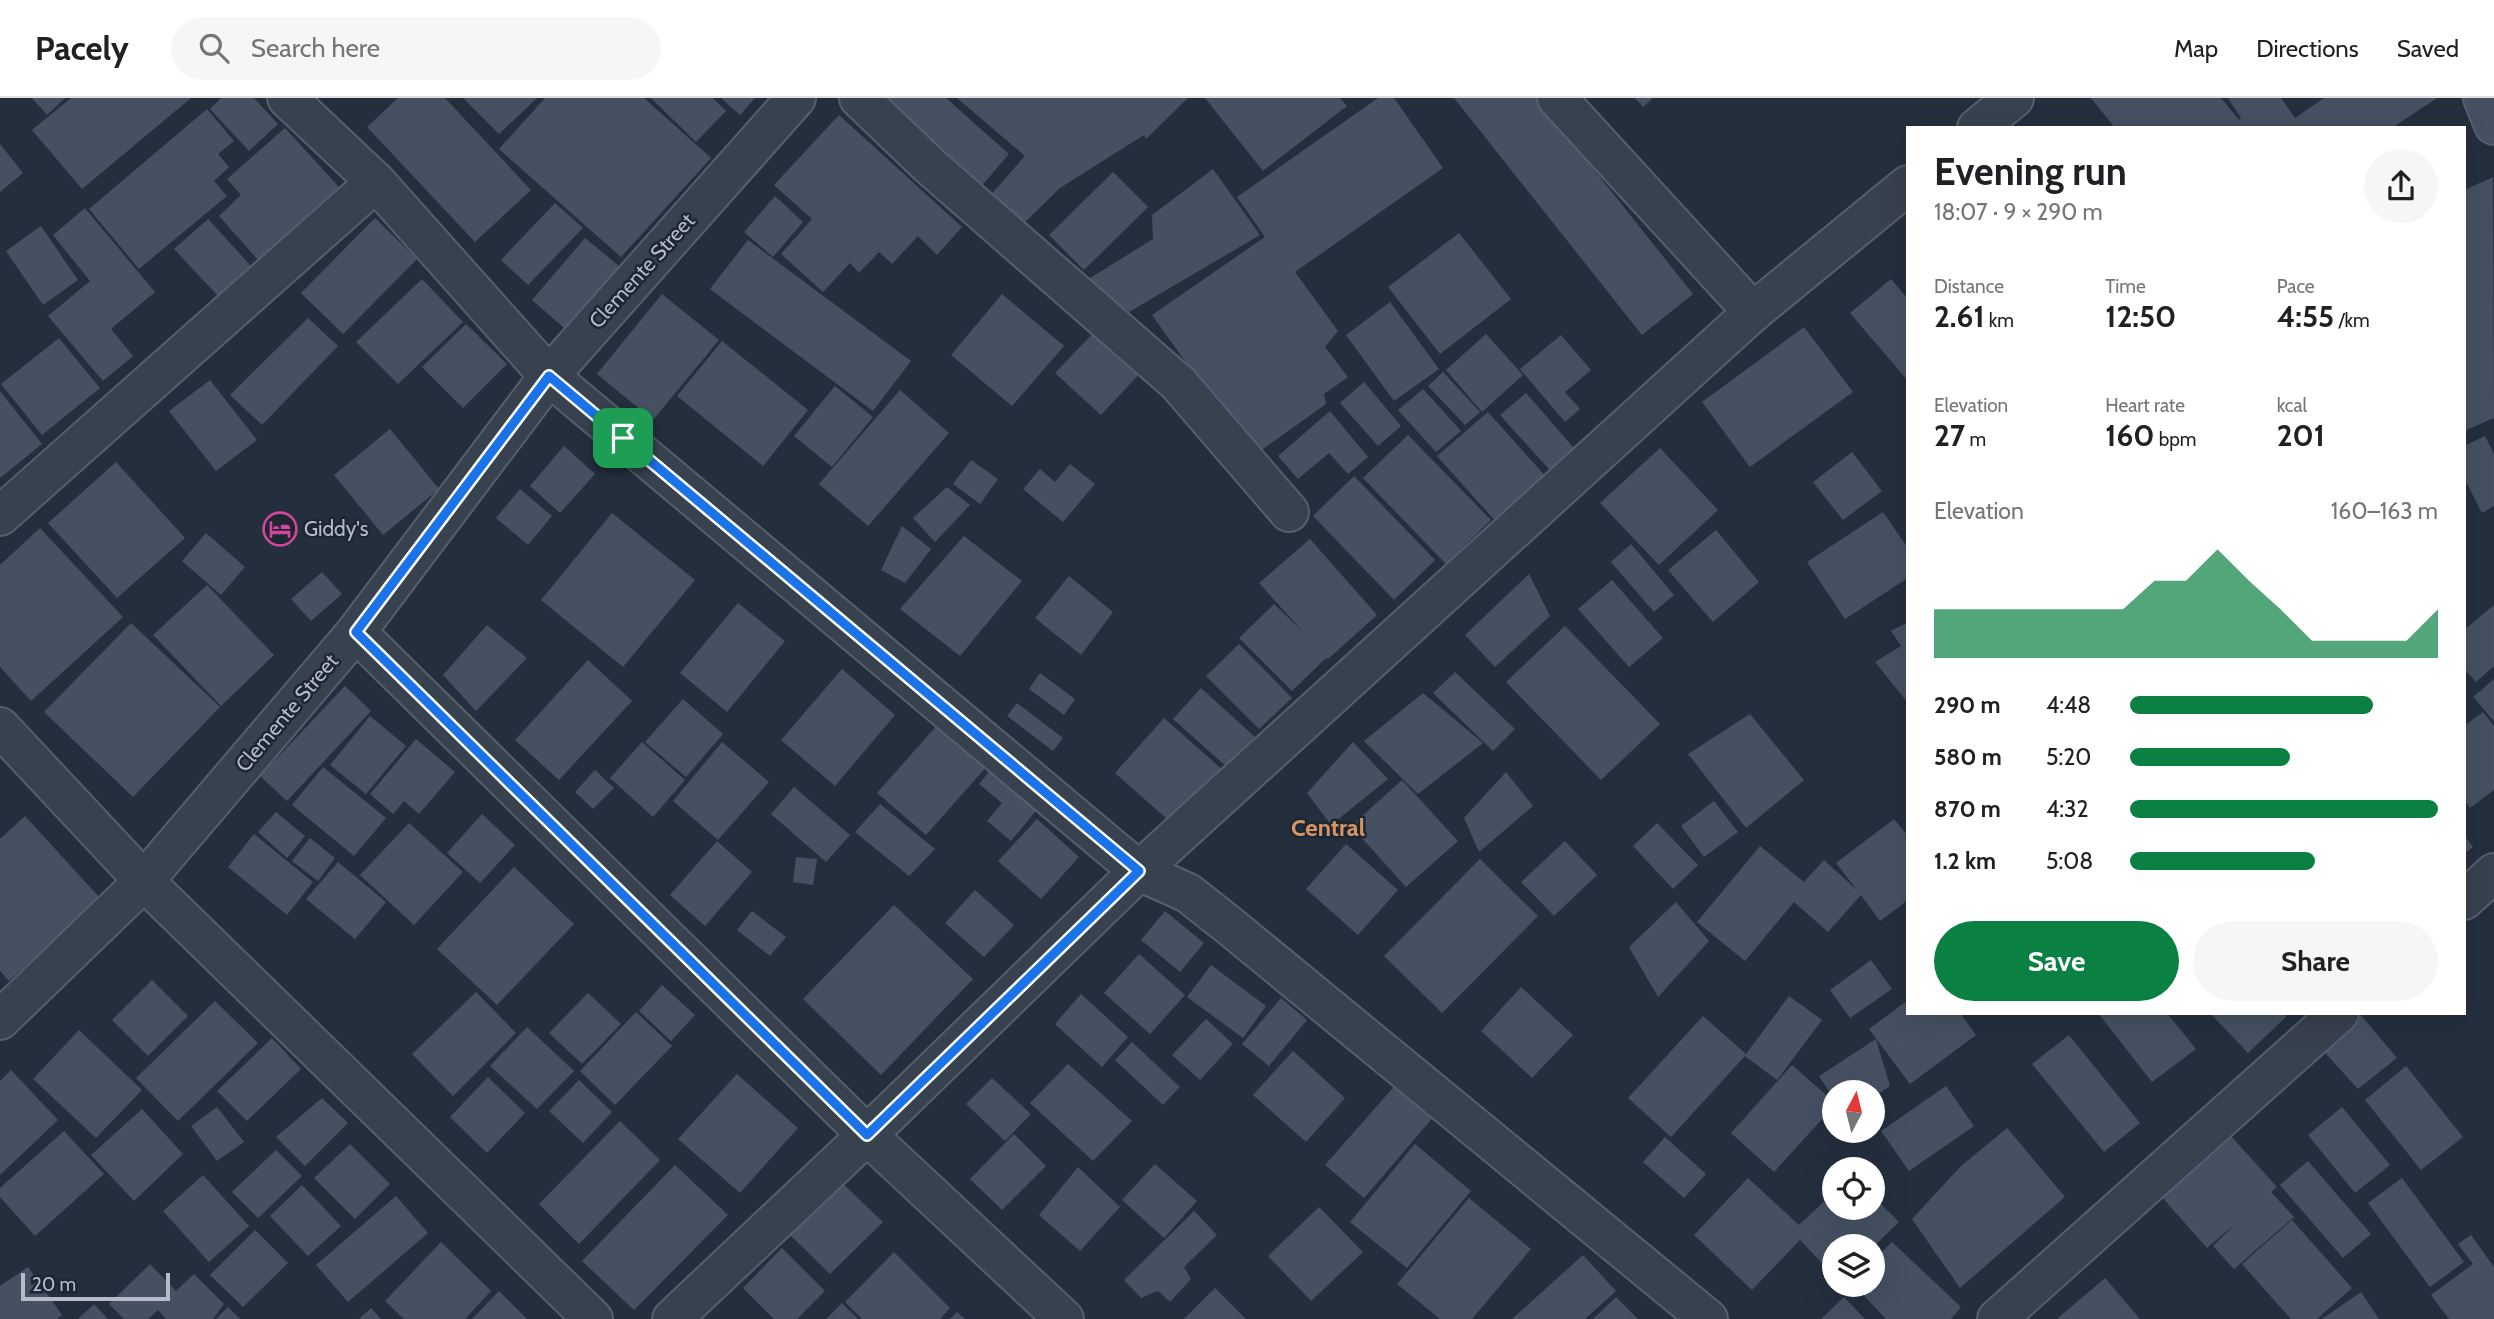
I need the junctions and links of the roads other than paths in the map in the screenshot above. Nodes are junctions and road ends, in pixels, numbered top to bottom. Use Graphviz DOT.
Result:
graph roads {
  1 [pos="287,98"];
  2 [pos="796,98"];
  3 [pos="859,98"];
  4 [pos="1557,98"];
  5 [pos="2014,98"];
  6 [pos="2483,98"];
  7 [pos="2494,125"];
  8 [pos="1979,126"];
  9 [pos="376,182"];
  10 [pos="1906,187"];
  11 [pos="1753,312"];
  12 [pos="549,376"];
  13 [pos="1289,512"];
  14 [pos="0,516"];
  15 [pos="356,632"];
  16 [pos="0,727"];
  17 [pos="1139,871"];
  18 [pos="2494,873"];
  19 [pos="144,881"];
  20 [pos="2466,898"];
  21 [pos="2337,1015"];
  22 [pos="0,1020"];
  23 [pos="867,1135"];
  24 [pos="593,1319"];
  25 [pos="672,1319"];
  26 [pos="1064,1319"];
  27 [pos="1708,1319"];
  28 [pos="1997,1319"];
  1 -- 9 [label="street"];
  2 -- 12 [label="street, Clemente Street"];
  3 -- 13 [label="street"];
  4 -- 11 [label="street"];
  5 -- 8 [label="street"];
  6 -- 7 [label="main road"];
  9 -- 12 [label="street"];
  9 -- 14 [label="street"];
  10 -- 11 [label="street"];
  11 -- 17 [label="street"];
  12 -- 15 [label="street, Clemente Street"];
  12 -- 17 [label="street"];
  15 -- 19 [label="street, Clemente Street"];
  15 -- 23 [label="street"];
  16 -- 19 [label="street"];
  17 -- 23 [label="street"];
  17 -- 27 [label="street"];
  18 -- 20 [label="street"];
  19 -- 22 [label="street, Clemente Street"];
  19 -- 24 [label="street"];
  21 -- 28 [label="street"];
  23 -- 25 [label="street"];
  23 -- 26 [label="street"];
}
